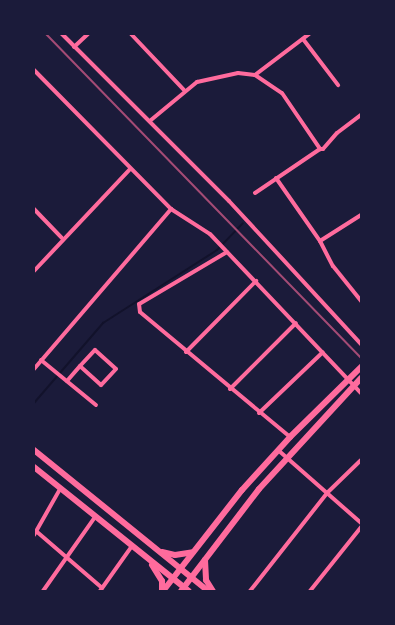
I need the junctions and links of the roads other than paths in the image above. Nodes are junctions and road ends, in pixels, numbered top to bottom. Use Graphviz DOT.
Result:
graph roads {
  1 [pos="62,34"];
  2 [pos="88,34"];
  3 [pos="131,34"];
  4 [pos="309,34"];
  5 [pos="303,39"];
  6 [pos="74,47"];
  7 [pos="34,70"];
  8 [pos="255,75"];
  9 [pos="338,85"];
  10 [pos="184,90"];
  11 [pos="361,116"];
  12 [pos="151,120"];
  13 [pos="320,149"];
  14 [pos="130,169"];
  15 [pos="276,178"];
  16 [pos="255,193"];
  17 [pos="34,209"];
  18 [pos="171,209"];
  19 [pos="361,215"];
  20 [pos="62,238"];
  21 [pos="320,241"];
  22 [pos="227,252"];
  23 [pos="34,271"];
  24 [pos="256,281"];
  25 [pos="361,301"];
  26 [pos="296,323"];
  27 [pos="361,344"];
  28 [pos="186,352"];
  29 [pos="323,352"];
  30 [pos="41,360"];
  31 [pos="80,366"];
  32 [pos="361,366"];
  33 [pos="34,369"];
  34 [pos="361,378"];
  35 [pos="348,379"];
  36 [pos="67,381"];
  37 [pos="354,386"];
  38 [pos="230,389"];
  39 [pos="361,393"];
  40 [pos="96,405"];
  41 [pos="259,413"];
  42 [pos="290,438"];
  43 [pos="34,450"];
  44 [pos="278,450"];
  45 [pos="286,458"];
  46 [pos="361,460"];
  47 [pos="50,463"];
  48 [pos="34,467"];
  49 [pos="41,473"];
  50 [pos="60,488"];
  51 [pos="327,493"];
  52 [pos="95,517"];
  53 [pos="361,523"];
  54 [pos="361,527"];
  55 [pos="35,533"];
  56 [pos="132,546"];
  57 [pos="153,547"];
  58 [pos="195,552"];
  59 [pos="68,556"];
  60 [pos="146,556"];
  61 [pos="204,559"];
  62 [pos="180,569"];
  63 [pos="173,578"];
  64 [pos="190,578"];
  65 [pos="101,590"];
  66 [pos="185,590"];
  67 [pos="43,591"];
  68 [pos="163,591"];
  69 [pos="208,591"];
  70 [pos="213,591"];
  71 [pos="250,591"];
  72 [pos="310,591"];
  1 -- 6 [label="street"];
  2 -- 6 [label="street"];
  3 -- 10 [label="street"];
  4 -- 5 [label="street"];
  5 -- 8 [label="street"];
  5 -- 9 [label="street"];
  6 -- 12 [label="street"];
  7 -- 14 [label="street"];
  8 -- 10 [label="street"];
  8 -- 13 [label="street"];
  10 -- 12 [label="street"];
  11 -- 13 [label="street"];
  12 -- 27 [label="street"];
  13 -- 15 [label="street"];
  14 -- 18 [label="street"];
  14 -- 20 [label="street"];
  15 -- 16 [label="street"];
  15 -- 21 [label="street"];
  17 -- 20 [label="street"];
  18 -- 22 [label="street"];
  18 -- 30 [label="street"];
  19 -- 21 [label="street"];
  20 -- 23 [label="street"];
  21 -- 25 [label="street"];
  22 -- 24 [label="street"];
  22 -- 28 [label="street"];
  24 -- 26 [label="street"];
  24 -- 28 [label="street"];
  26 -- 29 [label="street"];
  26 -- 38 [label="street"];
  28 -- 38 [label="street"];
  29 -- 35 [label="street"];
  29 -- 41 [label="street"];
  30 -- 33 [label="street"];
  30 -- 36 [label="street"];
  31 -- 31 [label="street"];
  31 -- 36 [label="street"];
  32 -- 35 [label="main road"];
  34 -- 37 [label="main road"];
  35 -- 37 [label="street"];
  35 -- 42 [label="main road"];
  36 -- 40 [label="street"];
  37 -- 39 [label="street"];
  37 -- 45 [label="main road"];
  38 -- 41 [label="street"];
  41 -- 42 [label="street"];
  42 -- 44 [label="main road"];
  43 -- 47 [label="main road"];
  44 -- 45 [label="street"];
  44 -- 58 [label="main road"];
  45 -- 51 [label="street"];
  45 -- 61 [label="main road"];
  46 -- 51 [label="street"];
  47 -- 49 [label="main road"];
  47 -- 57 [label="main road"];
  48 -- 49 [label="main road"];
  49 -- 50 [label="main road"];
  50 -- 52 [label="main road"];
  50 -- 55 [label="street"];
  51 -- 53 [label="street"];
  51 -- 71 [label="street"];
  52 -- 56 [label="main road"];
  52 -- 59 [label="street"];
  54 -- 72 [label="street"];
  55 -- 59 [label="street"];
  56 -- 60 [label="main road"];
  56 -- 65 [label="street"];
  57 -- 58 [label="main road"];
  57 -- 62 [label="main road"];
  58 -- 62 [label="main road"];
  59 -- 65 [label="street"];
  59 -- 67 [label="street"];
  60 -- 63 [label="main road"];
  60 -- 68 [label="main road"];
  61 -- 64 [label="main road"];
  61 -- 70 [label="main road"];
  62 -- 63 [label="main road"];
  62 -- 64 [label="main road"];
  63 -- 66 [label="main road"];
  63 -- 68 [label="main road"];
  64 -- 66 [label="main road"];
  64 -- 69 [label="main road"];
}
